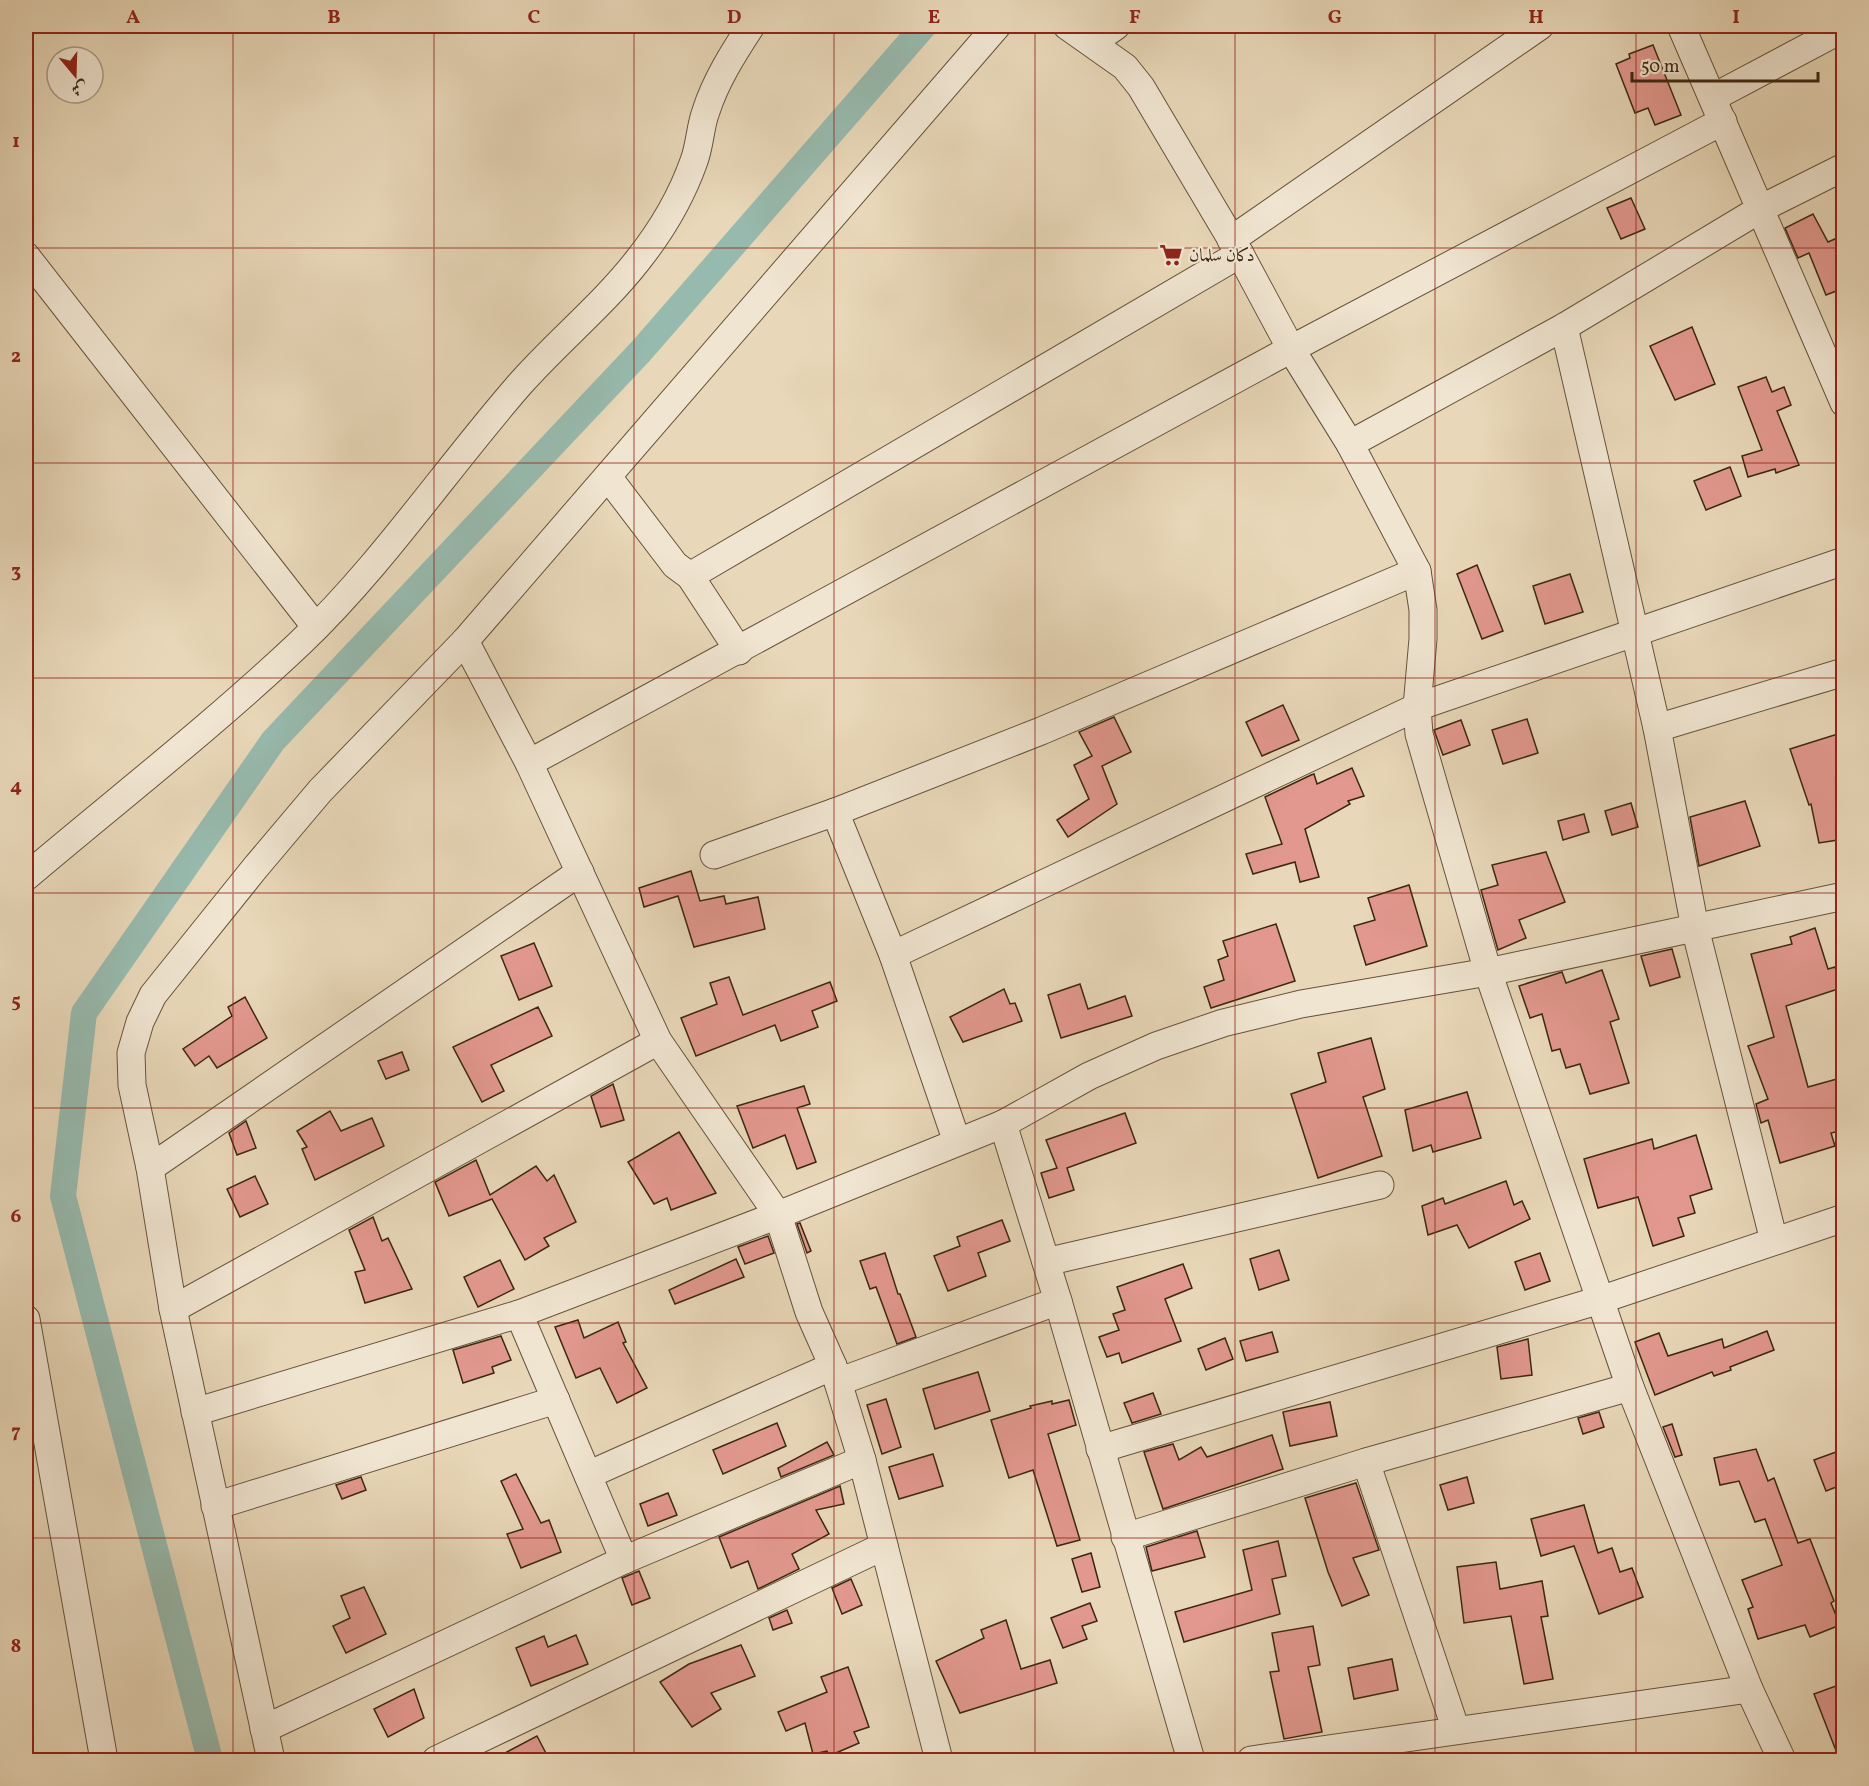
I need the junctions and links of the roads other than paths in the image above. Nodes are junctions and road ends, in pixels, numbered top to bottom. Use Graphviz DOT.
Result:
graph roads {
  1 [pos="751,26"];
  2 [pos="996,26"];
  3 [pos="1067,26"];
  4 [pos="1116,26"];
  5 [pos="1540,26"];
  6 [pos="1681,26"];
  7 [pos="1844,28"];
  8 [pos="1093,42"];
  9 [pos="1719,109"];
  10 [pos="1844,167"];
  11 [pos="1762,208"];
  12 [pos="1236,247"];
  13 [pos="26,256"];
  14 [pos="1564,327"];
  15 [pos="1291,349"];
  16 [pos="1844,403"];
  17 [pos="1350,444"];
  18 [pos="608,477"];
  19 [pos="1844,561"];
  20 [pos="1417,571"];
  21 [pos="690,576"];
  22 [pos="315,626"];
  23 [pos="1635,631"];
  24 [pos="465,641"];
  25 [pos="739,651"];
  26 [pos="1844,672"];
  27 [pos="1416,707"];
  28 [pos="1657,728"];
  29 [pos="529,763"];
  30 [pos="836,812"];
  31 [pos="714,855"];
  32 [pos="580,872"];
  33 [pos="26,877"];
  34 [pos="1844,896"];
  35 [pos="1695,928"];
  36 [pos="893,955"];
  37 [pos="1488,972"];
  38 [pos="658,1041"];
  39 [pos="1003,1124"];
  40 [pos="957,1142"];
  41 [pos="150,1168"];
  42 [pos="1380,1185"];
  43 [pos="778,1215"];
  44 [pos="1844,1218"];
  45 [pos="1774,1241"];
  46 [pos="1046,1262"];
  47 [pos="1600,1300"];
  48 [pos="1058,1301"];
  49 [pos="173,1310"];
  50 [pos="519,1314"];
  51 [pos="26,1319"];
  52 [pos="835,1374"];
  53 [pos="1630,1387"];
  54 [pos="556,1400"];
  55 [pos="195,1412"];
  56 [pos="1100,1449"];
  57 [pos="862,1460"];
  58 [pos="1366,1462"];
  59 [pos="588,1475"];
  60 [pos="215,1506"];
  61 [pos="1125,1537"];
  62 [pos="884,1546"];
  63 [pos="624,1560"];
  64 [pos="1749,1689"];
  65 [pos="264,1730"];
  66 [pos="1456,1730"];
  67 [pos="104,1761"];
  68 [pos="271,1761"];
  69 [pos="436,1761"];
  70 [pos="939,1761"];
  71 [pos="1191,1761"];
  72 [pos="1251,1761"];
  73 [pos="1782,1761"];
  1 -- 22 [label="street"];
  2 -- 18 [label="street"];
  3 -- 8 [label="street"];
  4 -- 8 [label="street"];
  5 -- 12 [label="street"];
  6 -- 9 [label="street"];
  7 -- 9 [label="street"];
  8 -- 12 [label="street"];
  9 -- 11 [label="street"];
  9 -- 15 [label="street"];
  10 -- 11 [label="street"];
  11 -- 14 [label="street"];
  11 -- 16 [label="street"];
  12 -- 15 [label="street"];
  12 -- 21 [label="street"];
  13 -- 22 [label="street"];
  14 -- 17 [label="street"];
  14 -- 23 [label="street"];
  15 -- 17 [label="street"];
  15 -- 25 [label="street"];
  17 -- 20 [label="street"];
  18 -- 21 [label="street"];
  18 -- 24 [label="street"];
  19 -- 23 [label="street"];
  20 -- 27 [label="street"];
  20 -- 30 [label="street"];
  21 -- 25 [label="street"];
  22 -- 33 [label="street"];
  23 -- 27 [label="street"];
  23 -- 28 [label="street"];
  24 -- 29 [label="street"];
  24 -- 41 [label="street"];
  25 -- 29 [label="street"];
  26 -- 28 [label="street"];
  27 -- 36 [label="street"];
  27 -- 37 [label="street"];
  28 -- 35 [label="street"];
  29 -- 32 [label="street"];
  30 -- 31 [label="street"];
  30 -- 36 [label="street"];
  32 -- 38 [label="street"];
  32 -- 41 [label="street"];
  34 -- 35 [label="street"];
  35 -- 37 [label="street"];
  35 -- 45 [label="street"];
  36 -- 40 [label="street"];
  37 -- 39 [label="street"];
  37 -- 47 [label="street"];
  38 -- 43 [label="street"];
  38 -- 49 [label="street"];
  39 -- 40 [label="street"];
  39 -- 46 [label="street"];
  40 -- 43 [label="street"];
  41 -- 49 [label="street"];
  42 -- 46 [label="street"];
  43 -- 50 [label="street"];
  43 -- 52 [label="street"];
  44 -- 45 [label="street"];
  45 -- 47 [label="street"];
  46 -- 48 [label="street"];
  47 -- 53 [label="street"];
  47 -- 56 [label="street"];
  48 -- 52 [label="street"];
  48 -- 56 [label="street"];
  49 -- 55 [label="street"];
  50 -- 54 [label="street"];
  50 -- 55 [label="street"];
  51 -- 67 [label="street"];
  52 -- 57 [label="street"];
  52 -- 59 [label="street"];
  53 -- 58 [label="street"];
  53 -- 64 [label="street"];
  54 -- 59 [label="street"];
  54 -- 60 [label="street"];
  55 -- 60 [label="street"];
  56 -- 61 [label="street"];
  57 -- 62 [label="street"];
  57 -- 63 [label="street"];
  58 -- 61 [label="street"];
  58 -- 66 [label="street"];
  59 -- 63 [label="street"];
  60 -- 65 [label="street"];
  61 -- 71 [label="street"];
  62 -- 69 [label="street"];
  62 -- 70 [label="street"];
  63 -- 65 [label="street"];
  64 -- 66 [label="street"];
  64 -- 73 [label="street"];
  65 -- 68 [label="street"];
  66 -- 72 [label="street"];
}
